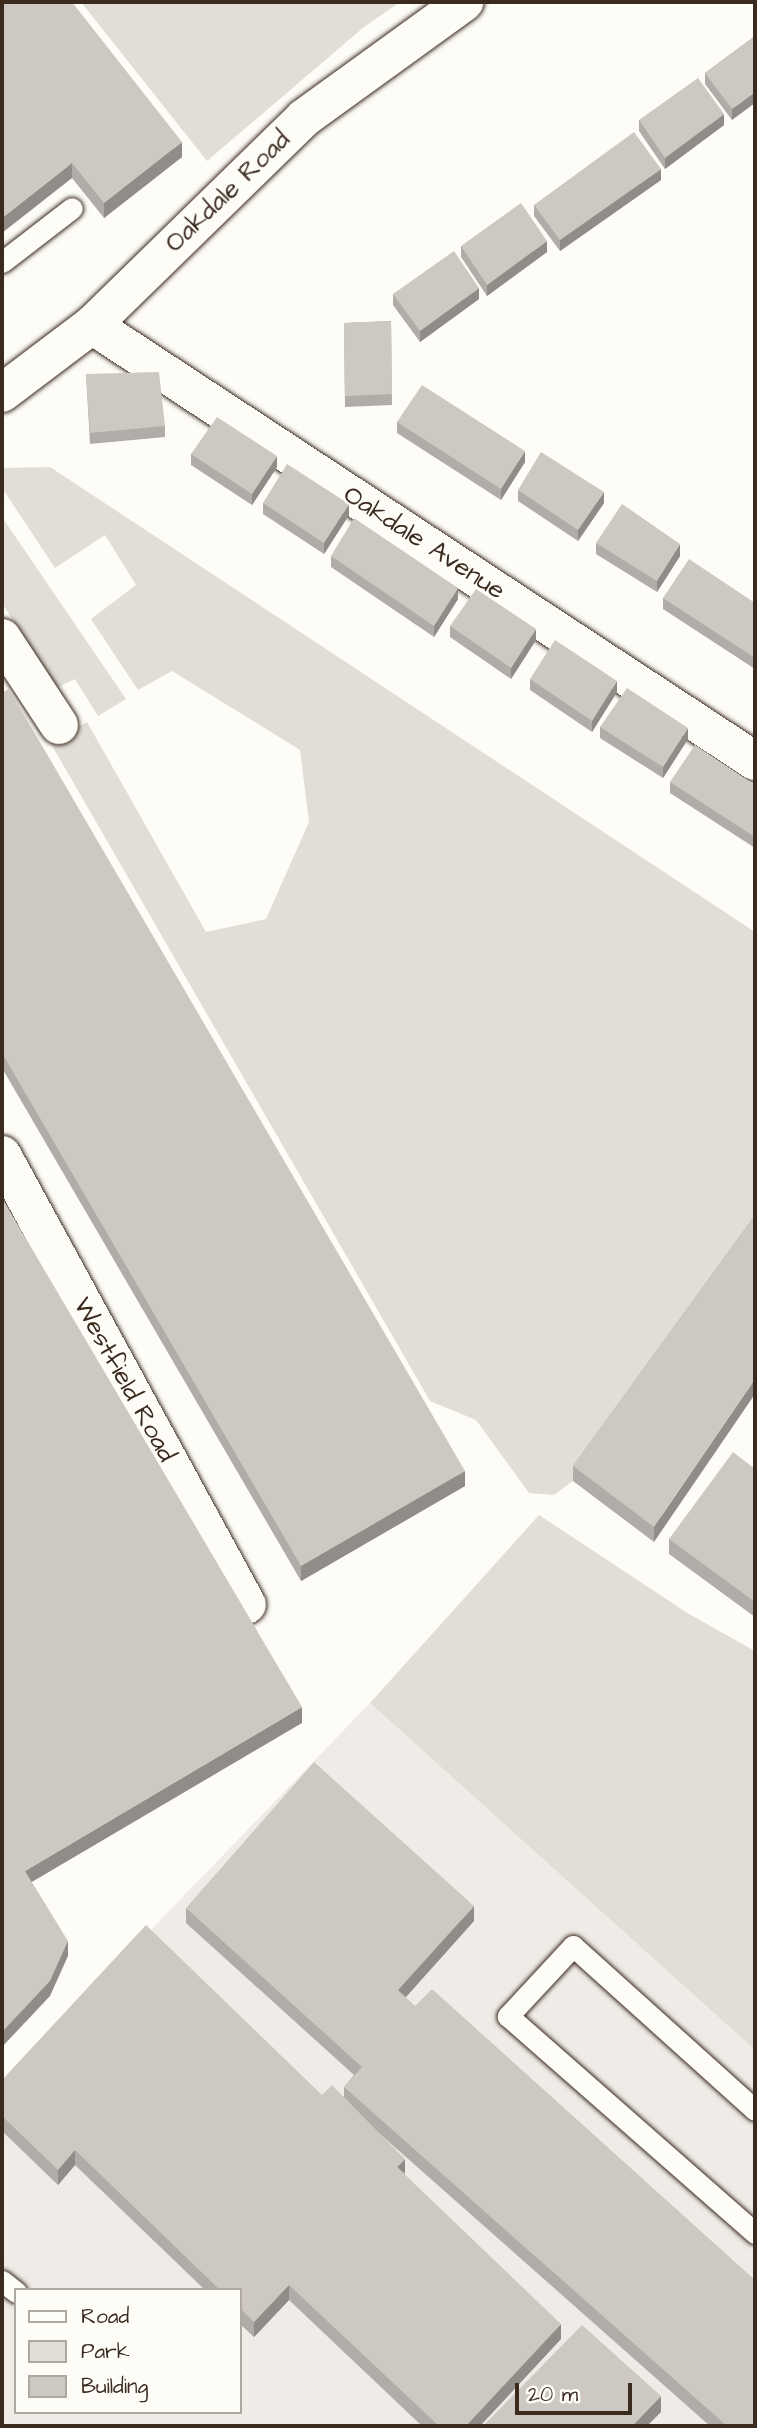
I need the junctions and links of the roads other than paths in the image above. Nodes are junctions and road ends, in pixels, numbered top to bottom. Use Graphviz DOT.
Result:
graph roads {
  1 [pos="464,2"];
  2 [pos="72,208"];
  3 [pos="2,262"];
  4 [pos="92,325"];
  5 [pos="2,393"];
  6 [pos="2,638"];
  7 [pos="59,726"];
  8 [pos="755,761"];
  9 [pos="2,1155"];
  10 [pos="247,1605"];
  11 [pos="755,2110"];
  12 [pos="755,2233"];
  1 -- 4 [label="street, Oakdale Road"];
  2 -- 3 [label="lane"];
  4 -- 5 [label="street, Oakdale Road"];
  4 -- 8 [label="street, Oakdale Avenue"];
  6 -- 7 [label="street"];
  9 -- 10 [label="street, Westfield Road"];
  11 -- 12 [label="lane"];
}
